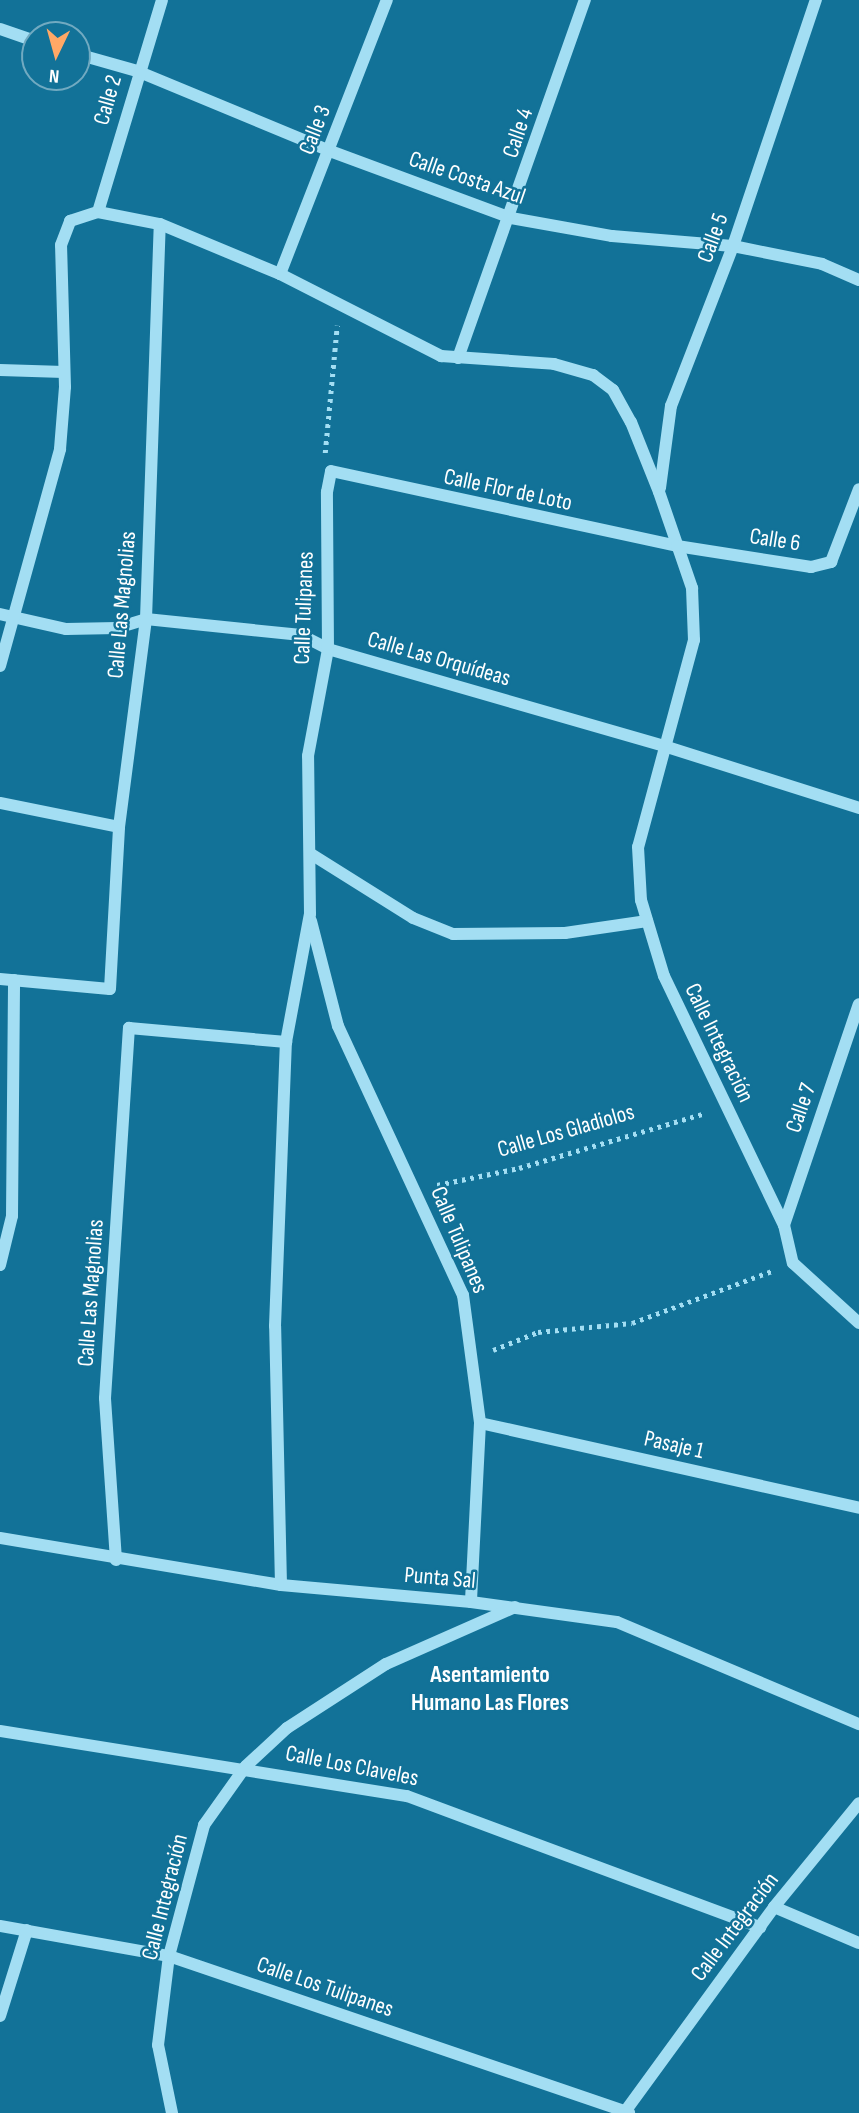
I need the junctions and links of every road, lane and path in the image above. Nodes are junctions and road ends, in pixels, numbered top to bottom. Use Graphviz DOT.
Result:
graph roads {
  1 [pos="162,0"];
  2 [pos="387,0"];
  3 [pos="585,0"];
  4 [pos="816,0"];
  5 [pos="0,29"];
  6 [pos="21,36"];
  7 [pos="91,58"];
  8 [pos="137,71"];
  9 [pos="330,151"];
  10 [pos="98,212"];
  11 [pos="511,218"];
  12 [pos="160,224"];
  13 [pos="733,246"];
  14 [pos="280,274"];
  15 [pos="859,280"];
  16 [pos="340,305"];
  17 [pos="458,358"];
  18 [pos="0,370"];
  19 [pos="64,372"];
  20 [pos="331,471"];
  21 [pos="859,489"];
  22 [pos="659,492"];
  23 [pos="677,546"];
  24 [pos="0,614"];
  25 [pos="14,616"];
  26 [pos="146,619"];
  27 [pos="328,649"];
  28 [pos="0,666"];
  29 [pos="664,746"];
  30 [pos="0,803"];
  31 [pos="859,808"];
  32 [pos="119,827"];
  33 [pos="311,854"];
  34 [pos="310,914"];
  35 [pos="647,920"];
  36 [pos="0,979"];
  37 [pos="14,980"];
  38 [pos="859,1004"];
  39 [pos="286,1042"];
  40 [pos="727,1107"];
  41 [pos="415,1189"];
  42 [pos="784,1225"];
  43 [pos="793,1263"];
  44 [pos="0,1265"];
  45 [pos="859,1323"];
  46 [pos="475,1358"];
  47 [pos="480,1423"];
  48 [pos="859,1508"];
  49 [pos="0,1538"];
  50 [pos="116,1560"];
  51 [pos="281,1585"];
  52 [pos="471,1602"];
  53 [pos="516,1607"];
  54 [pos="859,1724"];
  55 [pos="0,1731"];
  56 [pos="246,1766"];
  57 [pos="859,1803"];
  58 [pos="774,1908"];
  59 [pos="0,1926"];
  60 [pos="760,1927"];
  61 [pos="27,1930"];
  62 [pos="859,1942"];
  63 [pos="169,1956"];
  64 [pos="0,2015"];
  65 [pos="626,2112"];
  66 [pos="172,2113"];
  1 -- 8 [label="street, Calle 2"];
  2 -- 9 [label="street, Calle 3"];
  3 -- 11 [label="street, Calle 4"];
  4 -- 13 [label="street, Calle 5"];
  5 -- 6 [label="street"];
  7 -- 8 [label="street, Calle Costa Azul"];
  8 -- 9 [label="street, Calle Costa Azul"];
  8 -- 10 [label="street, Calle 2"];
  9 -- 11 [label="street, Calle Costa Azul"];
  9 -- 14 [label="street, Calle 3"];
  10 -- 12 [label="street, Calle Integración"];
  10 -- 19 [label="street"];
  11 -- 13 [label="street, Calle Costa Azul"];
  11 -- 17 [label="street, Calle 4"];
  12 -- 14 [label="street, Calle Integración"];
  12 -- 26 [label="street, Calle Las Magnolias"];
  13 -- 15 [label="street, Calle Costa Azul"];
  13 -- 22 [label="street, Calle 5"];
  14 -- 16 [label="street, Calle Integración"];
  16 -- 17 [label="street, Calle Integración"];
  16 -- 20 [label="path"];
  17 -- 22 [label="street, Calle Integración"];
  18 -- 19 [label="street"];
  19 -- 25 [label="street"];
  20 -- 23 [label="street, Calle Flor de Loto"];
  20 -- 27 [label="street, Calle Tulipanes"];
  21 -- 23 [label="street, Calle 6"];
  22 -- 23 [label="street, Calle Integración"];
  23 -- 29 [label="street, Calle Integración"];
  24 -- 25 [label="street, Calle Las Orquídeas"];
  25 -- 26 [label="street, Calle Las Orquídeas"];
  25 -- 28 [label="street"];
  26 -- 27 [label="street, Calle Las Orquídeas"];
  26 -- 32 [label="street, Calle Las Magnolias"];
  27 -- 29 [label="street, Calle Las Orquídeas"];
  27 -- 33 [label="street, Calle Tulipanes"];
  29 -- 31 [label="street, Calle Las Orquídeas"];
  29 -- 35 [label="street, Calle Integración"];
  30 -- 32 [label="street"];
  32 -- 37 [label="street, Calle Las Magnolias"];
  33 -- 34 [label="street, Calle Tulipanes"];
  33 -- 35 [label="street"];
  34 -- 39 [label="street, Calle Tulipanes"];
  34 -- 41 [label="street, Calle Tulipanes"];
  35 -- 40 [label="street, Calle Integración"];
  36 -- 37 [label="street"];
  37 -- 44 [label="street"];
  38 -- 42 [label="street, Calle 7"];
  39 -- 50 [label="street, Calle Las Magnolias"];
  39 -- 51 [label="street, Calle Tulipanes"];
  40 -- 41 [label="path, Calle Los Gladiolos"];
  40 -- 42 [label="street, Calle Integración"];
  41 -- 46 [label="street, Calle Tulipanes"];
  42 -- 43 [label="street, Calle Integración"];
  43 -- 45 [label="street"];
  43 -- 46 [label="path"];
  46 -- 47 [label="street, Calle Tulipanes"];
  47 -- 48 [label="street, Pasaje 1"];
  47 -- 52 [label="street, Calle Tulipanes"];
  49 -- 50 [label="street, Punta Sal"];
  50 -- 51 [label="street, Punta Sal"];
  51 -- 52 [label="street, Punta Sal"];
  52 -- 53 [label="street, Punta Sal"];
  53 -- 54 [label="street, Punta Sal"];
  53 -- 56 [label="street, Calle Integración"];
  55 -- 56 [label="street, Calle Los Claveles"];
  56 -- 60 [label="street, Calle Los Claveles"];
  56 -- 63 [label="street, Calle Integración"];
  57 -- 58 [label="street, Calle Integración"];
  58 -- 60 [label="street, Calle Integración"];
  58 -- 62 [label="street"];
  59 -- 61 [label="street, Calle Los Tulipanes"];
  60 -- 65 [label="street, Calle Integración"];
  61 -- 63 [label="street, Calle Los Tulipanes"];
  61 -- 64 [label="street"];
  63 -- 65 [label="street, Calle Los Tulipanes"];
  63 -- 66 [label="street, Calle Integración"];
}
